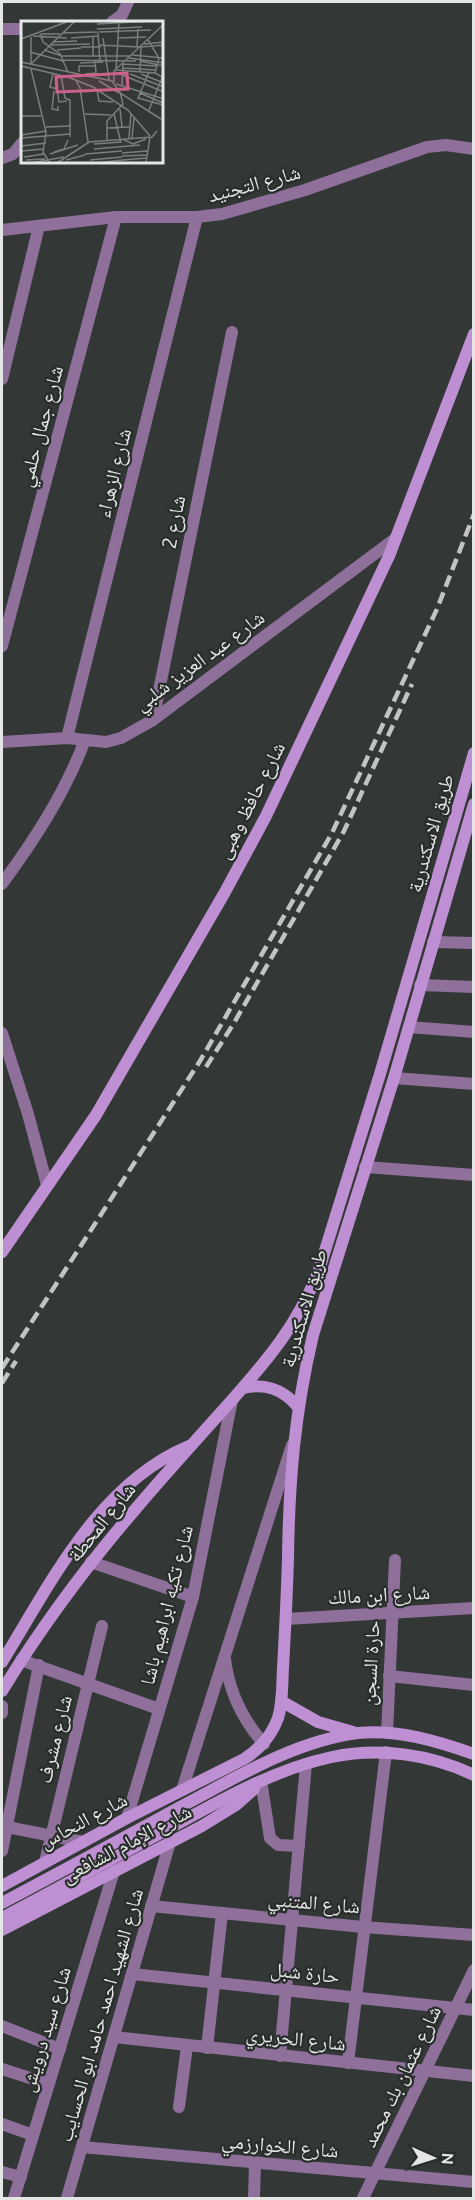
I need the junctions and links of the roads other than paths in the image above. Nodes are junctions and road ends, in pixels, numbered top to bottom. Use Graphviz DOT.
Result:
graph roads {
  1 [pos="128,2"];
  2 [pos="113,21"];
  3 [pos="21,29"];
  4 [pos="2,30"];
  5 [pos="21,144"];
  6 [pos="474,149"];
  7 [pos="2,158"];
  8 [pos="116,217"];
  9 [pos="197,217"];
  10 [pos="39,226"];
  11 [pos="2,230"];
  12 [pos="232,332"];
  13 [pos="474,334"];
  14 [pos="2,379"];
  15 [pos="396,538"];
  16 [pos="2,646"];
  17 [pos="153,720"];
  18 [pos="67,738"];
  19 [pos="85,740"];
  20 [pos="2,742"];
  21 [pos="474,753"];
  22 [pos="474,804"];
  23 [pos="2,884"];
  24 [pos="433,942"];
  25 [pos="474,943"];
  26 [pos="420,985"];
  27 [pos="474,987"];
  28 [pos="409,1027"];
  29 [pos="474,1032"];
  30 [pos="2,1034"];
  31 [pos="394,1078"];
  32 [pos="474,1084"];
  33 [pos="365,1167"];
  34 [pos="474,1175"];
  35 [pos="47,1185"];
  36 [pos="2,1252"];
  37 [pos="243,1388"];
  38 [pos="232,1400"];
  39 [pos="298,1407"];
  40 [pos="293,1441"];
  41 [pos="193,1445"];
  42 [pos="394,1560"];
  43 [pos="91,1562"];
  44 [pos="193,1597"];
  45 [pos="474,1608"];
  46 [pos="392,1613"];
  47 [pos="286,1619"];
  48 [pos="102,1626"];
  49 [pos="224,1654"];
  50 [pos="21,1659"];
  51 [pos="2,1662"];
  52 [pos="39,1665"];
  53 [pos="389,1676"];
  54 [pos="88,1682"];
  55 [pos="474,1685"];
  56 [pos="2,1692"];
  57 [pos="281,1701"];
  58 [pos="2,1706"];
  59 [pos="159,1709"];
  60 [pos="2,1713"];
  61 [pos="360,1733"];
  62 [pos="387,1733"];
  63 [pos="264,1744"];
  64 [pos="386,1752"];
  65 [pos="474,1755"];
  66 [pos="306,1764"];
  67 [pos="474,1775"];
  68 [pos="261,1781"];
  69 [pos="182,1790"];
  70 [pos="127,1818"];
  71 [pos="4,1826"];
  72 [pos="51,1834"];
  73 [pos="84,1842"];
  74 [pos="170,1842"];
  75 [pos="299,1846"];
  76 [pos="2,1851"];
  77 [pos="45,1862"];
  78 [pos="114,1871"];
  79 [pos="2,1886"];
  80 [pos="2,1903"];
  81 [pos="151,1906"];
  82 [pos="222,1913"];
  83 [pos="2,1918"];
  84 [pos="292,1920"];
  85 [pos="363,1927"];
  86 [pos="2,1930"];
  87 [pos="474,1935"];
  88 [pos="474,1970"];
  89 [pos="132,1974"];
  90 [pos="214,1982"];
  91 [pos="286,1990"];
  92 [pos="356,1997"];
  93 [pos="455,2008"];
  94 [pos="474,2010"];
  95 [pos="2,2026"];
  96 [pos="114,2037"];
  97 [pos="187,2046"];
  98 [pos="207,2048"];
  99 [pos="60,2049"];
  100 [pos="280,2056"];
  101 [pos="348,2063"];
  102 [pos="2,2069"];
  103 [pos="424,2071"];
  104 [pos="474,2076"];
  105 [pos="49,2084"];
  106 [pos="179,2107"];
  107 [pos="2,2124"];
  108 [pos="33,2135"];
  109 [pos="82,2147"];
  110 [pos="255,2163"];
  111 [pos="2,2172"];
  112 [pos="375,2173"];
  113 [pos="21,2177"];
  114 [pos="474,2182"];
  115 [pos="14,2199"];
  116 [pos="67,2199"];
  117 [pos="254,2199"];
  118 [pos="363,2199"];
  1 -- 2 [label="street"];
  3 -- 4 [label="street"];
  5 -- 7 [label="street"];
  6 -- 9 [label="street, شارع التجنيد"];
  8 -- 9 [label="street, شارع التجنيد"];
  8 -- 10 [label="street, شارع التجنيد"];
  8 -- 16 [label="street, شارع جمال حلمي"];
  9 -- 18 [label="street, شارع الزهراء"];
  10 -- 11 [label="street, شارع التجنيد"];
  10 -- 14 [label="street"];
  12 -- 17 [label="street, شارع 2"];
  13 -- 15 [label="main road, شارع حافظ وهبى"];
  15 -- 17 [label="street, شارع عبد العزيز شلبي"];
  15 -- 35 [label="main road, شارع حافظ وهبى"];
  17 -- 19 [label="street, شارع عبد العزيز شلبي"];
  18 -- 19 [label="street, شارع عبد العزيز شلبي"];
  18 -- 20 [label="street, شارع عبد العزيز شلبي"];
  19 -- 23 [label="street"];
  21 -- 37 [label="main road, طريق الاسكندرية"];
  22 -- 24 [label="main road, طريق الاسكندرية"];
  24 -- 25 [label="street"];
  24 -- 26 [label="main road, طريق الاسكندرية"];
  26 -- 27 [label="street"];
  26 -- 28 [label="main road, طريق الاسكندرية"];
  28 -- 29 [label="street"];
  28 -- 31 [label="main road, طريق الاسكندرية"];
  30 -- 35 [label="street"];
  31 -- 32 [label="street"];
  31 -- 33 [label="main road, طريق الاسكندرية"];
  33 -- 34 [label="street"];
  33 -- 39 [label="main road, طريق الاسكندرية"];
  35 -- 36 [label="main road, شارع حافظ وهبى"];
  37 -- 38 [label="main road, شارع المحطة"];
  37 -- 39 [label="main road"];
  38 -- 41 [label="main road, شارع المحطة"];
  38 -- 44 [label="street, شارع تكيه ابراهيم باشا"];
  39 -- 40 [label="main road, طريق الاسكندرية"];
  40 -- 47 [label="main road, طريق الاسكندرية"];
  40 -- 49 [label="street"];
  41 -- 43 [label="main road, شارع المحطة"];
  41 -- 51 [label="main road"];
  42 -- 46 [label="street, حارة السجن"];
  43 -- 44 [label="street"];
  43 -- 50 [label="main road, شارع المحطة"];
  44 -- 59 [label="street, شارع تكيه ابراهيم باشا"];
  45 -- 46 [label="street, شارع ابن مالك"];
  46 -- 47 [label="street, شارع ابن مالك"];
  46 -- 53 [label="street, حارة السجن"];
  47 -- 57 [label="main road, طريق الاسكندرية"];
  48 -- 54 [label="street, شارع مشرف"];
  49 -- 63 [label="street"];
  49 -- 69 [label="street"];
  50 -- 52 [label="street"];
  50 -- 56 [label="main road, شارع المحطة"];
  52 -- 54 [label="street"];
  52 -- 71 [label="street"];
  53 -- 55 [label="street"];
  53 -- 62 [label="street, حارة السجن"];
  54 -- 59 [label="street"];
  54 -- 72 [label="street, شارع مشرف"];
  57 -- 61 [label="main road"];
  57 -- 63 [label="main road, طريق الاسكندرية"];
  58 -- 60 [label="street"];
  59 -- 70 [label="street, شارع تكيه ابراهيم باشا"];
  61 -- 62 [label="main road, شارع الإمام الشافعى"];
  61 -- 80 [label="main road, شارع الإمام الشافعى"];
  62 -- 65 [label="main road, شارع الإمام الشافعى"];
  63 -- 69 [label="main road, طريق الاسكندرية"];
  64 -- 66 [label="main road, شارع الإمام الشافعى"];
  64 -- 67 [label="main road, شارع الإمام الشافعى"];
  64 -- 85 [label="street"];
  66 -- 68 [label="main road, شارع الإمام الشافعى"];
  66 -- 75 [label="street"];
  68 -- 74 [label="main road, شارع الإمام الشافعى"];
  68 -- 75 [label="street"];
  68 -- 83 [label="main road, شارع الإمام الشافعى"];
  69 -- 70 [label="main road, شارع النحاس"];
  70 -- 73 [label="main road, شارع النحاس"];
  71 -- 72 [label="street"];
  71 -- 76 [label="street"];
  72 -- 73 [label="street"];
  72 -- 77 [label="street, شارع مشرف"];
  73 -- 77 [label="main road, شارع النحاس"];
  74 -- 78 [label="main road, شارع الإمام الشافعى"];
  74 -- 81 [label="street, شارع الشهيد احمد حامد ابو الحسايب"];
  75 -- 84 [label="street"];
  77 -- 79 [label="main road, شارع النحاس"];
  78 -- 86 [label="main road, شارع الإمام الشافعى"];
  78 -- 99 [label="street, شارع سيد درويش"];
  81 -- 82 [label="street, شارع المتنبي"];
  81 -- 89 [label="street, شارع الشهيد احمد حامد ابو الحسايب"];
  82 -- 84 [label="street, شارع المتنبي"];
  82 -- 90 [label="street"];
  84 -- 85 [label="street, شارع المتنبي"];
  84 -- 91 [label="street"];
  85 -- 87 [label="street, شارع المتنبي"];
  85 -- 92 [label="street"];
  88 -- 93 [label="street, شارع عثمان بك محمد"];
  89 -- 90 [label="street, حارة شبل"];
  89 -- 96 [label="street, شارع الشهيد احمد حامد ابو الحسايب"];
  90 -- 91 [label="street, حارة شبل"];
  90 -- 98 [label="street"];
  91 -- 92 [label="street, حارة شبل"];
  91 -- 100 [label="street"];
  92 -- 93 [label="street, حارة شبل"];
  92 -- 101 [label="street"];
  93 -- 94 [label="street, حارة شبل"];
  93 -- 103 [label="street, شارع عثمان بك محمد"];
  95 -- 99 [label="street"];
  96 -- 97 [label="street, شارع الحريري"];
  96 -- 109 [label="street, شارع الشهيد احمد حامد ابو الحسايب"];
  97 -- 98 [label="street, شارع الحريري"];
  97 -- 106 [label="street"];
  98 -- 100 [label="street, شارع الحريري"];
  99 -- 105 [label="street, شارع سيد درويش"];
  100 -- 101 [label="street, شارع الحريري"];
  101 -- 103 [label="street, شارع الحريري"];
  102 -- 105 [label="street"];
  103 -- 104 [label="street, شارع الحريري"];
  103 -- 112 [label="street, شارع عثمان بك محمد"];
  105 -- 108 [label="street, شارع سيد درويش"];
  107 -- 108 [label="street"];
  108 -- 113 [label="street, شارع سيد درويش"];
  109 -- 110 [label="street, شارع الخوارزمي"];
  109 -- 116 [label="street, شارع الشهيد احمد حامد ابو الحسايب"];
  110 -- 112 [label="street, شارع الخوارزمي"];
  110 -- 117 [label="street"];
  111 -- 113 [label="street"];
  112 -- 114 [label="street, شارع الخوارزمي"];
  112 -- 118 [label="street, شارع عثمان بك محمد"];
  113 -- 115 [label="street, شارع سيد درويش"];
}
